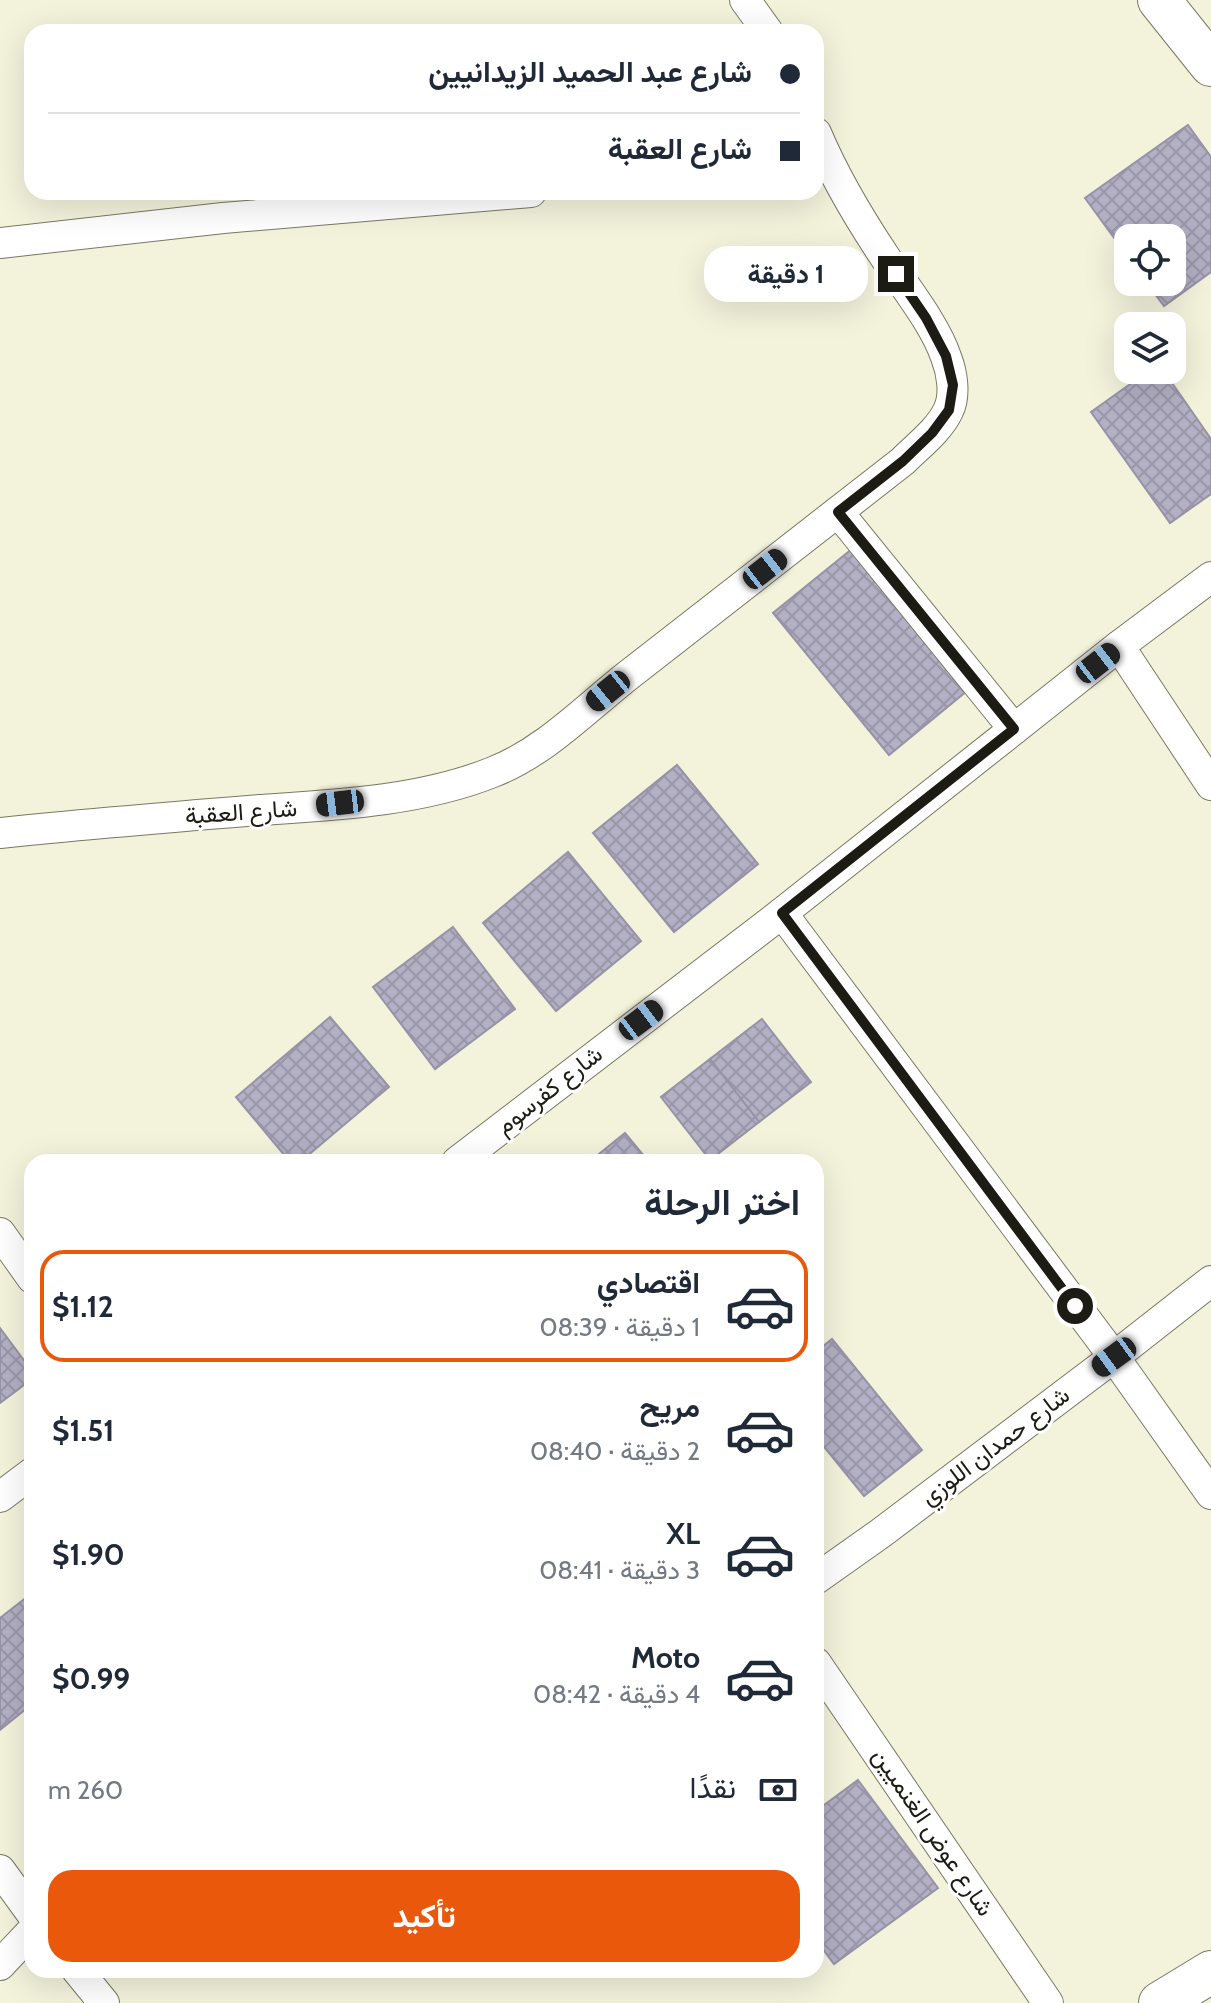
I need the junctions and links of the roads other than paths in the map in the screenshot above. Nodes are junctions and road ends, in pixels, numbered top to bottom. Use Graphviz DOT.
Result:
graph roads {
  1 [pos="745,0"];
  2 [pos="1159,0"];
  3 [pos="762,24"];
  4 [pos="1211,65"];
  5 [pos="824,149"];
  6 [pos="436,200"];
  7 [pos="0,243"];
  8 [pos="838,512"];
  9 [pos="1211,577"];
  10 [pos="1119,646"];
  11 [pos="1014,729"];
  12 [pos="1211,785"];
  13 [pos="0,833"];
  14 [pos="782,913"];
  15 [pos="467,1154"];
  16 [pos="0,1233"];
  17 [pos="24,1267"];
  18 [pos="1211,1281"];
  19 [pos="1114,1357"];
  20 [pos="24,1479"];
  21 [pos="1211,1494"];
  22 [pos="0,1497"];
  23 [pos="824,1573"];
  24 [pos="824,1674"];
  25 [pos="0,1870"];
  26 [pos="24,1903"];
  27 [pos="24,1940"];
  28 [pos="0,1965"];
  29 [pos="1211,1972"];
  30 [pos="84,1978"];
  31 [pos="104,2003"];
  32 [pos="1048,2003"];
  33 [pos="1160,2003"];
  1 -- 3 [label="street"];
  2 -- 4 [label="street"];
  5 -- 8 [label="street, شارع العقبة"];
  6 -- 7 [label="street"];
  8 -- 11 [label="street"];
  8 -- 13 [label="street, شارع العقبة"];
  9 -- 10 [label="street, شارع كفرسوم"];
  10 -- 11 [label="street, شارع كفرسوم"];
  10 -- 12 [label="street"];
  11 -- 14 [label="street, شارع كفرسوم"];
  14 -- 15 [label="street, شارع كفرسوم"];
  14 -- 19 [label="street"];
  16 -- 17 [label="street"];
  18 -- 19 [label="street, شارع حمدان اللوزي"];
  19 -- 21 [label="street"];
  19 -- 23 [label="street, شارع حمدان اللوزي"];
  20 -- 22 [label="street"];
  24 -- 32 [label="street, شارع عوض الغنميين"];
  25 -- 26 [label="street"];
  27 -- 28 [label="street"];
  29 -- 33 [label="street"];
  30 -- 31 [label="street"];
}
